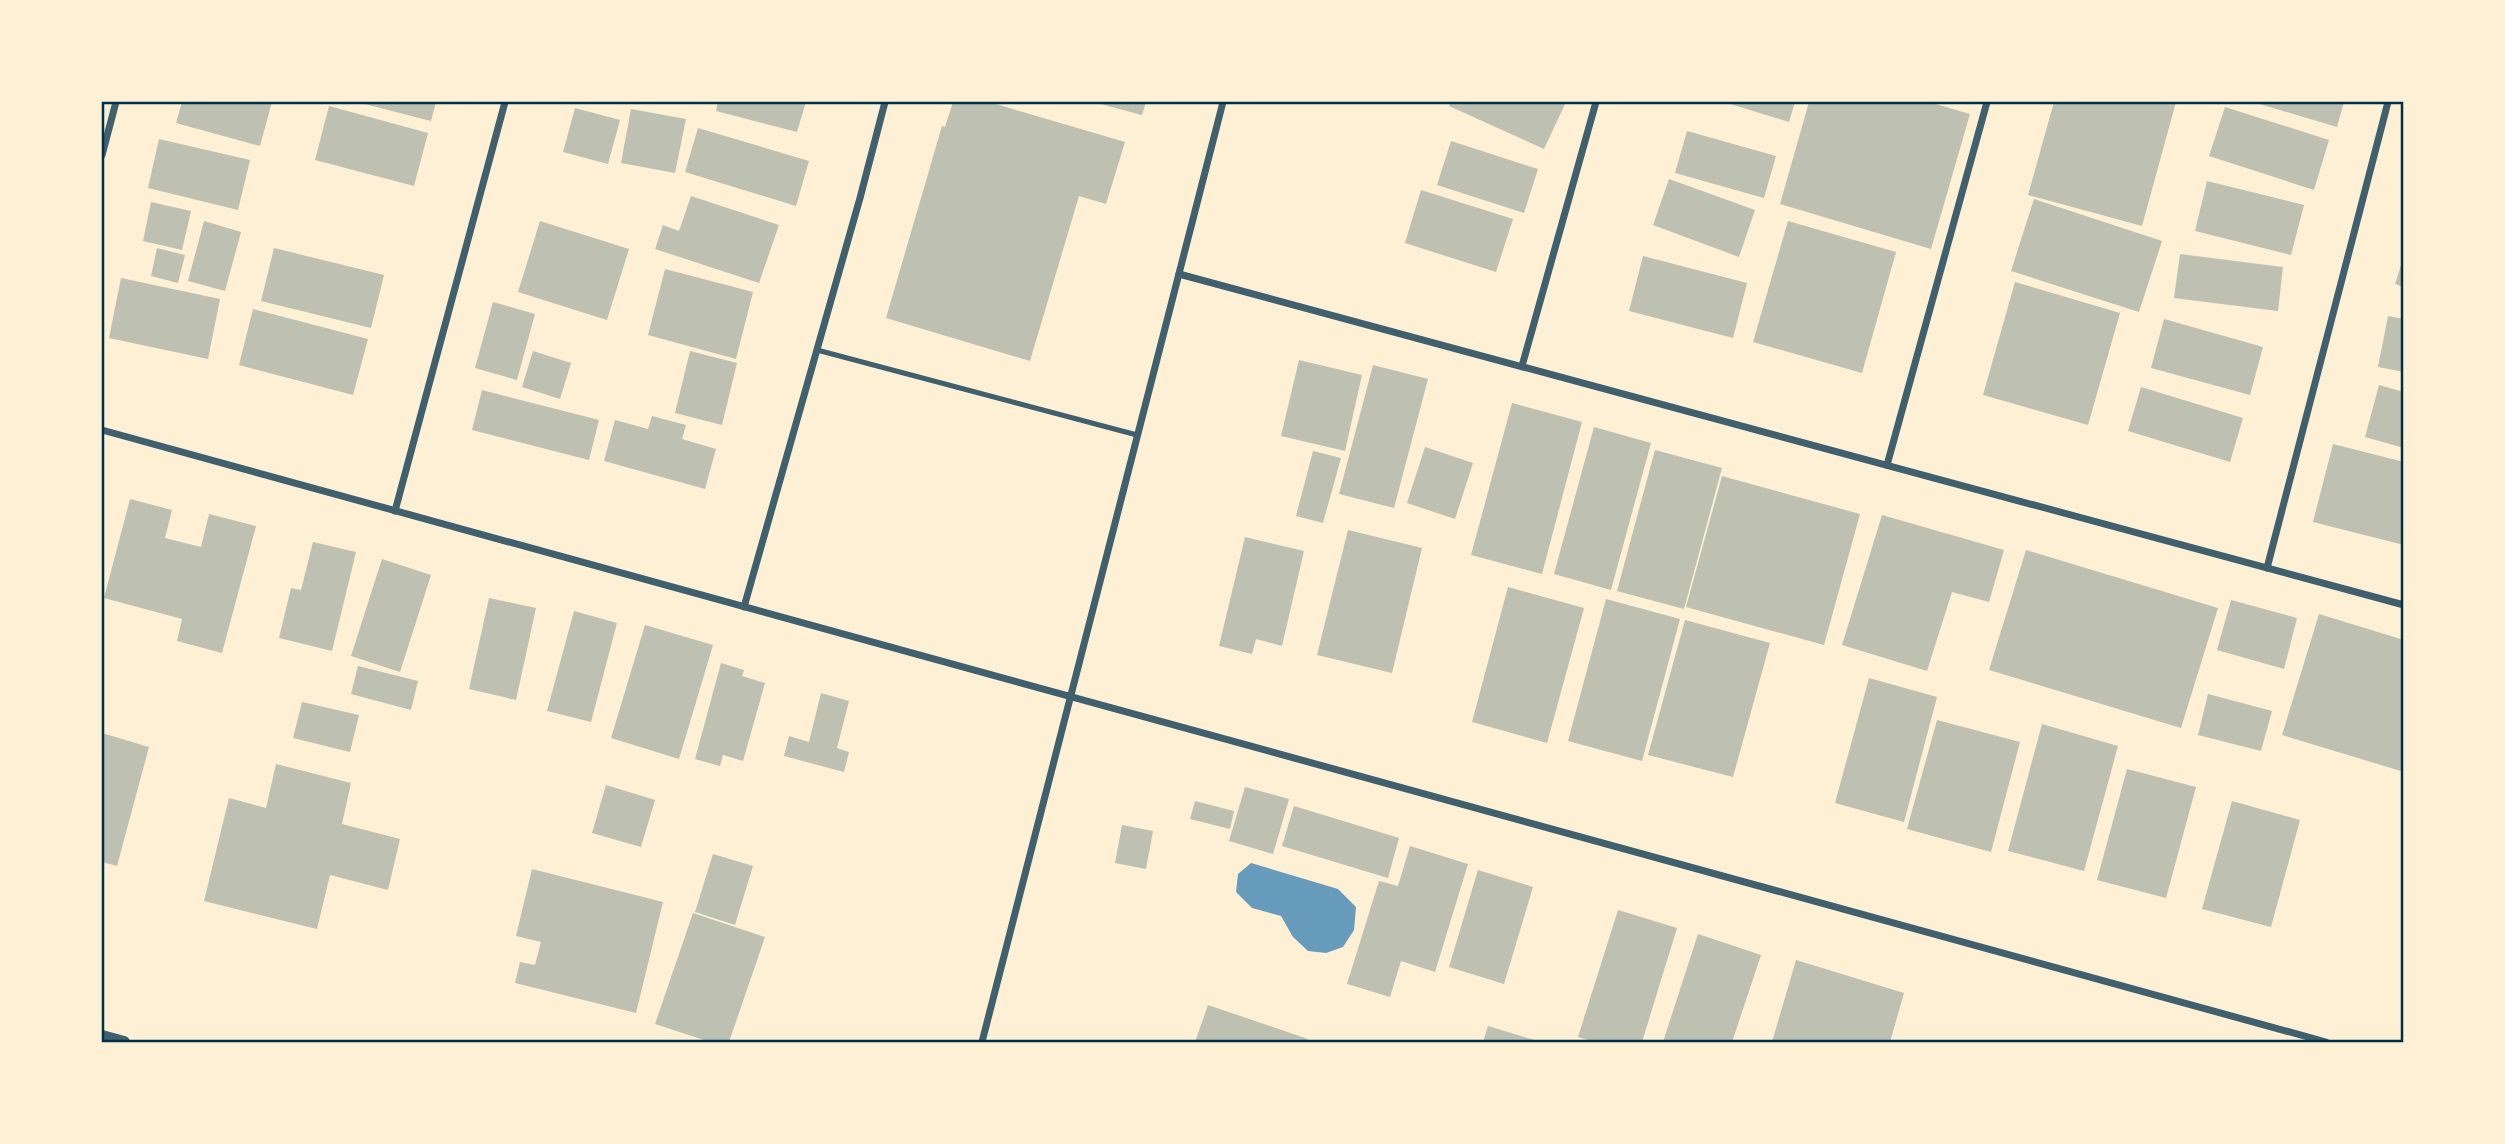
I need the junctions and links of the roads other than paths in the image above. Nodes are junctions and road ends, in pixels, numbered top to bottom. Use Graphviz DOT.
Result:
graph roads {
  1 [pos="116,102"];
  2 [pos="505,102"];
  3 [pos="885,102"];
  4 [pos="1223,102"];
  5 [pos="1596,102"];
  6 [pos="1987,102"];
  7 [pos="2388,102"];
  8 [pos="102,155"];
  9 [pos="1179,274"];
  10 [pos="817,350"];
  11 [pos="1522,366"];
  12 [pos="102,430"];
  13 [pos="1137,435"];
  14 [pos="1887,466"];
  15 [pos="395,511"];
  16 [pos="2267,568"];
  17 [pos="2403,605"];
  18 [pos="744,607"];
  19 [pos="1070,696"];
  20 [pos="102,1036"];
  21 [pos="124,1042"];
  22 [pos="982,1042"];
  23 [pos="2326,1042"];
  1 -- 8 [label="street"];
  2 -- 15 [label="street"];
  3 -- 10 [label="street"];
  4 -- 9 [label="street"];
  5 -- 11 [label="street"];
  6 -- 14 [label="street"];
  7 -- 16 [label="street"];
  9 -- 11 [label="street"];
  9 -- 13 [label="street"];
  10 -- 13 [label="lane"];
  10 -- 18 [label="street"];
  11 -- 14 [label="street"];
  12 -- 15 [label="street"];
  13 -- 19 [label="street"];
  14 -- 16 [label="street"];
  15 -- 18 [label="street"];
  16 -- 17 [label="street"];
  18 -- 19 [label="street"];
  19 -- 22 [label="street"];
  19 -- 23 [label="street"];
  20 -- 21 [label="street"];
}
